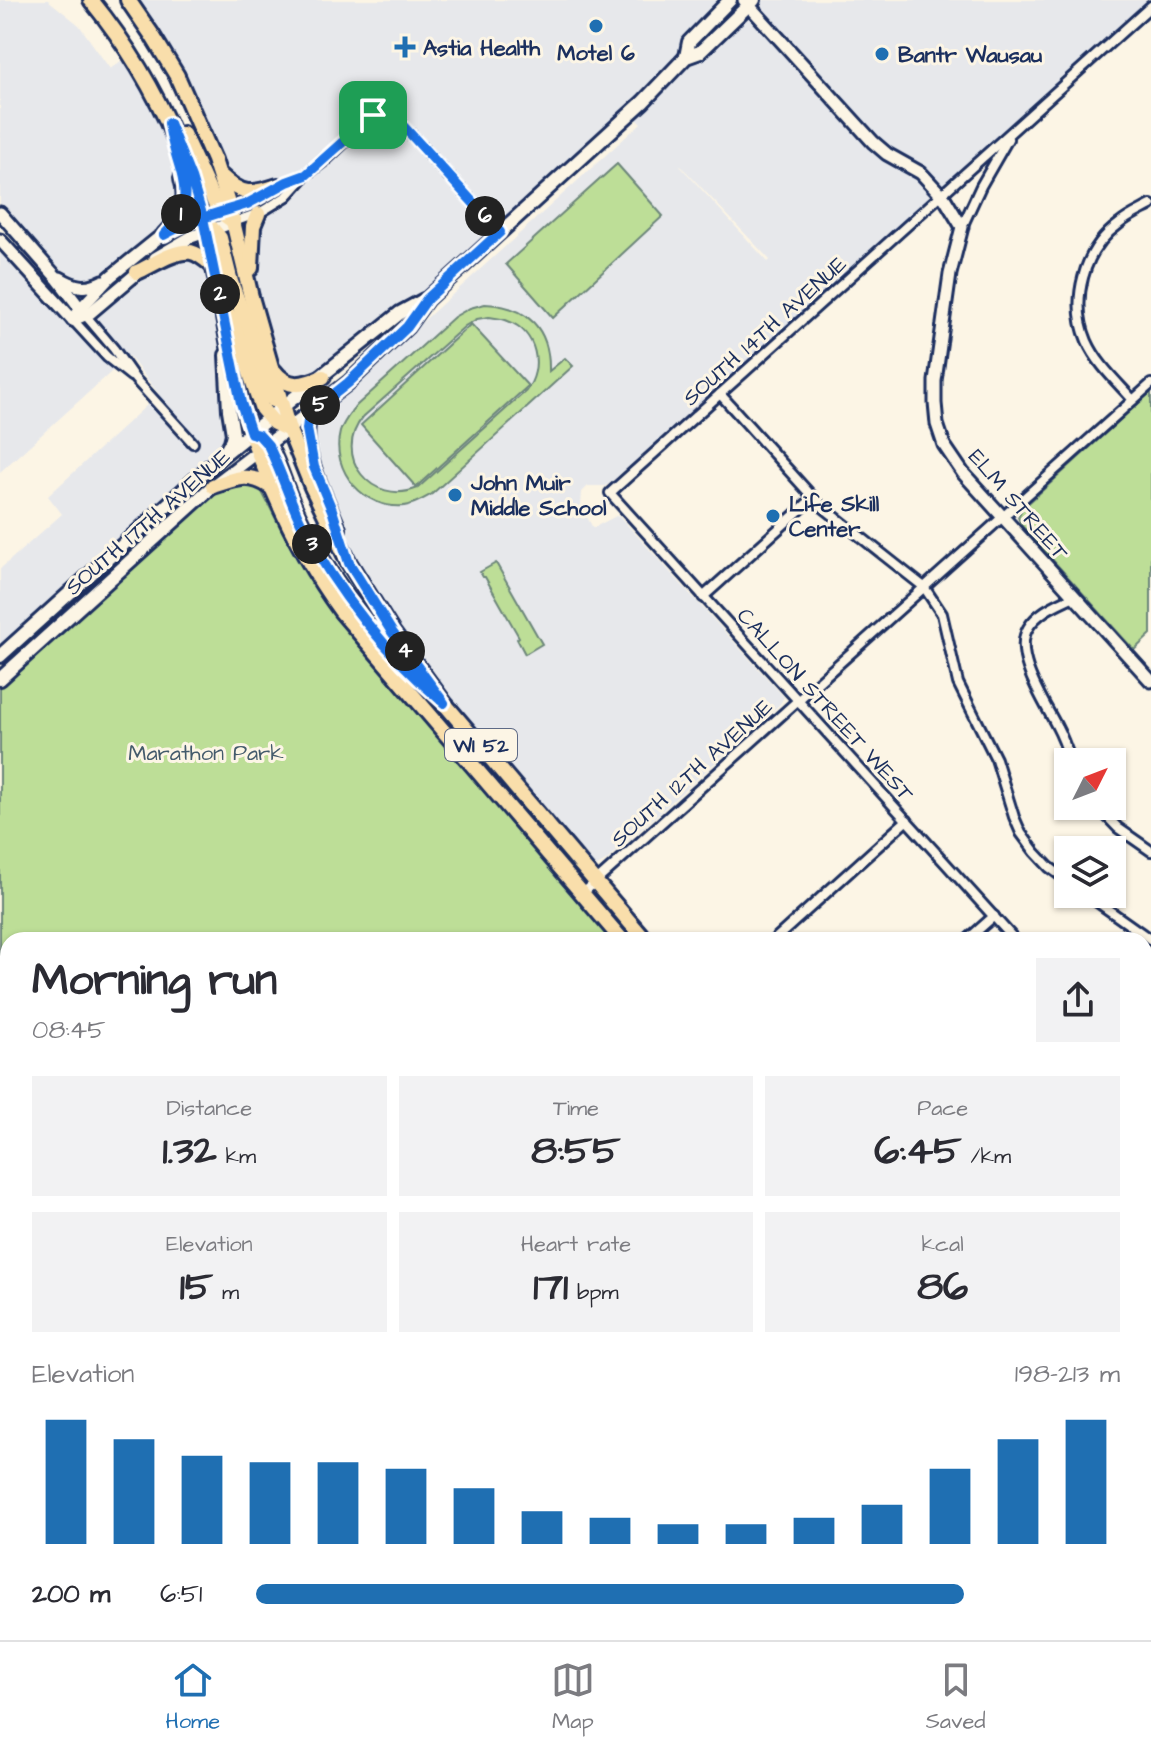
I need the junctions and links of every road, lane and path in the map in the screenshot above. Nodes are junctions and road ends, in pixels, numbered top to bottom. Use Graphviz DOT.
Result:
graph roads {
  1 [pos="91,0"];
  2 [pos="128,0"];
  3 [pos="730,0"];
  4 [pos="749,2"];
  5 [pos="1151,6"];
  6 [pos="686,57"];
  7 [pos="159,101"];
  8 [pos="169,123"];
  9 [pos="1011,132"];
  10 [pos="219,175"];
  11 [pos="306,175"];
  12 [pos="278,186"];
  13 [pos="942,195"];
  14 [pos="1151,205"];
  15 [pos="0,213"];
  16 [pos="228,214"];
  17 [pos="258,214"];
  18 [pos="207,225"];
  19 [pos="962,227"];
  20 [pos="500,232"];
  21 [pos="164,235"];
  22 [pos="0,240"];
  23 [pos="213,266"];
  24 [pos="137,272"];
  25 [pos="54,274"];
  26 [pos="110,277"];
  27 [pos="220,293"];
  28 [pos="251,297"];
  29 [pos="427,299"];
  30 [pos="83,312"];
  31 [pos="73,320"];
  32 [pos="226,324"];
  33 [pos="270,366"];
  34 [pos="323,377"];
  35 [pos="135,379"];
  36 [pos="1151,384"];
  37 [pos="720,394"];
  38 [pos="1133,400"];
  39 [pos="282,408"];
  40 [pos="314,410"];
  41 [pos="269,418"];
  42 [pos="289,430"];
  43 [pos="251,433"];
  44 [pos="193,443"];
  45 [pos="263,449"];
  46 [pos="219,458"];
  47 [pos="213,486"];
  48 [pos="271,487"];
  49 [pos="610,493"];
  50 [pos="813,498"];
  51 [pos="1002,517"];
  52 [pos="349,563"];
  53 [pos="924,587"];
  54 [pos="1074,596"];
  55 [pos="703,597"];
  56 [pos="0,656"];
  57 [pos="0,679"];
  58 [pos="1151,681"];
  59 [pos="797,701"];
  60 [pos="444,703"];
  61 [pos="1066,748"];
  62 [pos="907,820"];
  63 [pos="1110,820"];
  64 [pos="1151,851"];
  65 [pos="1054,871"];
  66 [pos="596,882"];
  67 [pos="582,894"];
  68 [pos="1106,908"];
  69 [pos="994,916"];
  70 [pos="615,932"];
  71 [pos="638,932"];
  72 [pos="783,932"];
  73 [pos="976,932"];
  74 [pos="1008,932"];
  75 [pos="1140,932"];
  1 -- 7 [label="main road, WI 52"];
  2 -- 10 [label="main road, WI 52"];
  3 -- 6 [label="main road, SOUTH 17TH AVENUE"];
  4 -- 6 [label="main road, SOUTH 17TH AVENUE"];
  4 -- 13 [label="street"];
  5 -- 9 [label="street, SOUTH 14TH AVENUE"];
  6 -- 20 [label="main road, SOUTH 17TH AVENUE"];
  7 -- 8 [label="main road, WI 52"];
  7 -- 16 [label="main road"];
  8 -- 18 [label="main road, WI 52"];
  8 -- 21 [label="main road"];
  9 -- 13 [label="street, SOUTH 14TH AVENUE"];
  9 -- 19 [label="street, ELM STREET"];
  10 -- 12 [label="main road"];
  10 -- 16 [label="main road, WI 52"];
  11 -- 12 [label="street"];
  11 -- 17 [label="street"];
  11 -- 20 [label="street"];
  12 -- 16 [label="street"];
  13 -- 19 [label="street"];
  13 -- 37 [label="street, SOUTH 14TH AVENUE"];
  14 -- 38 [label="street"];
  15 -- 25 [label="street"];
  16 -- 17 [label="street"];
  16 -- 18 [label="street"];
  16 -- 28 [label="main road, WI 52"];
  17 -- 28 [label="main road"];
  18 -- 21 [label="street"];
  18 -- 23 [label="main road, WI 52"];
  18 -- 24 [label="street"];
  18 -- 39 [label="main road"];
  19 -- 51 [label="street, ELM STREET"];
  20 -- 29 [label="main road, SOUTH 17TH AVENUE"];
  21 -- 26 [label="street"];
  22 -- 31 [label="street"];
  23 -- 24 [label="main road"];
  23 -- 27 [label="main road, WI 52"];
  24 -- 30 [label="street"];
  25 -- 26 [label="street"];
  25 -- 30 [label="street"];
  26 -- 30 [label="street"];
  27 -- 32 [label="main road, WI 52"];
  27 -- 41 [label="main road"];
  28 -- 33 [label="main road, WI 52"];
  29 -- 34 [label="main road, SOUTH 17TH AVENUE"];
  29 -- 40 [label="main road, SOUTH 17TH AVENUE"];
  30 -- 31 [label="street"];
  30 -- 35 [label="street"];
  31 -- 35 [label="street"];
  32 -- 43 [label="main road, WI 52"];
  32 -- 46 [label="main road"];
  33 -- 34 [label="main road"];
  33 -- 39 [label="main road, WI 52"];
  34 -- 39 [label="main road, SOUTH 17TH AVENUE"];
  35 -- 44 [label="street"];
  36 -- 38 [label="street, SOUTH 12TH AVENUE"];
  37 -- 49 [label="street, SOUTH 14TH AVENUE"];
  37 -- 50 [label="street"];
  38 -- 51 [label="street, SOUTH 12TH AVENUE"];
  39 -- 41 [label="main road, SOUTH 17TH AVENUE"];
  39 -- 42 [label="main road, WI 52"];
  40 -- 42 [label="main road, SOUTH 17TH AVENUE"];
  40 -- 52 [label="main road"];
  41 -- 42 [label="main road"];
  41 -- 43 [label="main road, SOUTH 17TH AVENUE"];
  42 -- 45 [label="main road, SOUTH 17TH AVENUE"];
  42 -- 52 [label="main road, WI 52"];
  43 -- 45 [label="main road, WI 52"];
  43 -- 46 [label="main road, SOUTH 17TH AVENUE"];
  45 -- 47 [label="main road, SOUTH 17TH AVENUE"];
  45 -- 48 [label="main road, WI 52"];
  45 -- 60 [label="main road"];
  46 -- 56 [label="main road, SOUTH 17TH AVENUE"];
  47 -- 48 [label="main road"];
  47 -- 57 [label="main road, SOUTH 17TH AVENUE"];
  48 -- 67 [label="main road, WI 52"];
  49 -- 55 [label="street, CALLON STREET WEST"];
  50 -- 53 [label="street"];
  50 -- 55 [label="street"];
  51 -- 53 [label="street, SOUTH 12TH AVENUE"];
  51 -- 54 [label="street, ELM STREET"];
  52 -- 60 [label="main road, WI 52"];
  53 -- 59 [label="street, SOUTH 12TH AVENUE"];
  53 -- 65 [label="street"];
  54 -- 58 [label="street, ELM STREET"];
  54 -- 61 [label="street"];
  55 -- 59 [label="street, CALLON STREET WEST"];
  59 -- 62 [label="street, CALLON STREET WEST"];
  59 -- 66 [label="street, SOUTH 12TH AVENUE"];
  60 -- 66 [label="main road, WI 52"];
  62 -- 69 [label="street, CALLON STREET WEST"];
  62 -- 72 [label="street"];
  63 -- 64 [label="street"];
  66 -- 67 [label="street, SOUTH 12TH AVENUE"];
  66 -- 71 [label="main road, WI 52"];
  67 -- 70 [label="main road, WI 52"];
  68 -- 75 [label="street"];
  69 -- 73 [label="street"];
  69 -- 74 [label="street, CALLON STREET WEST"];
}
